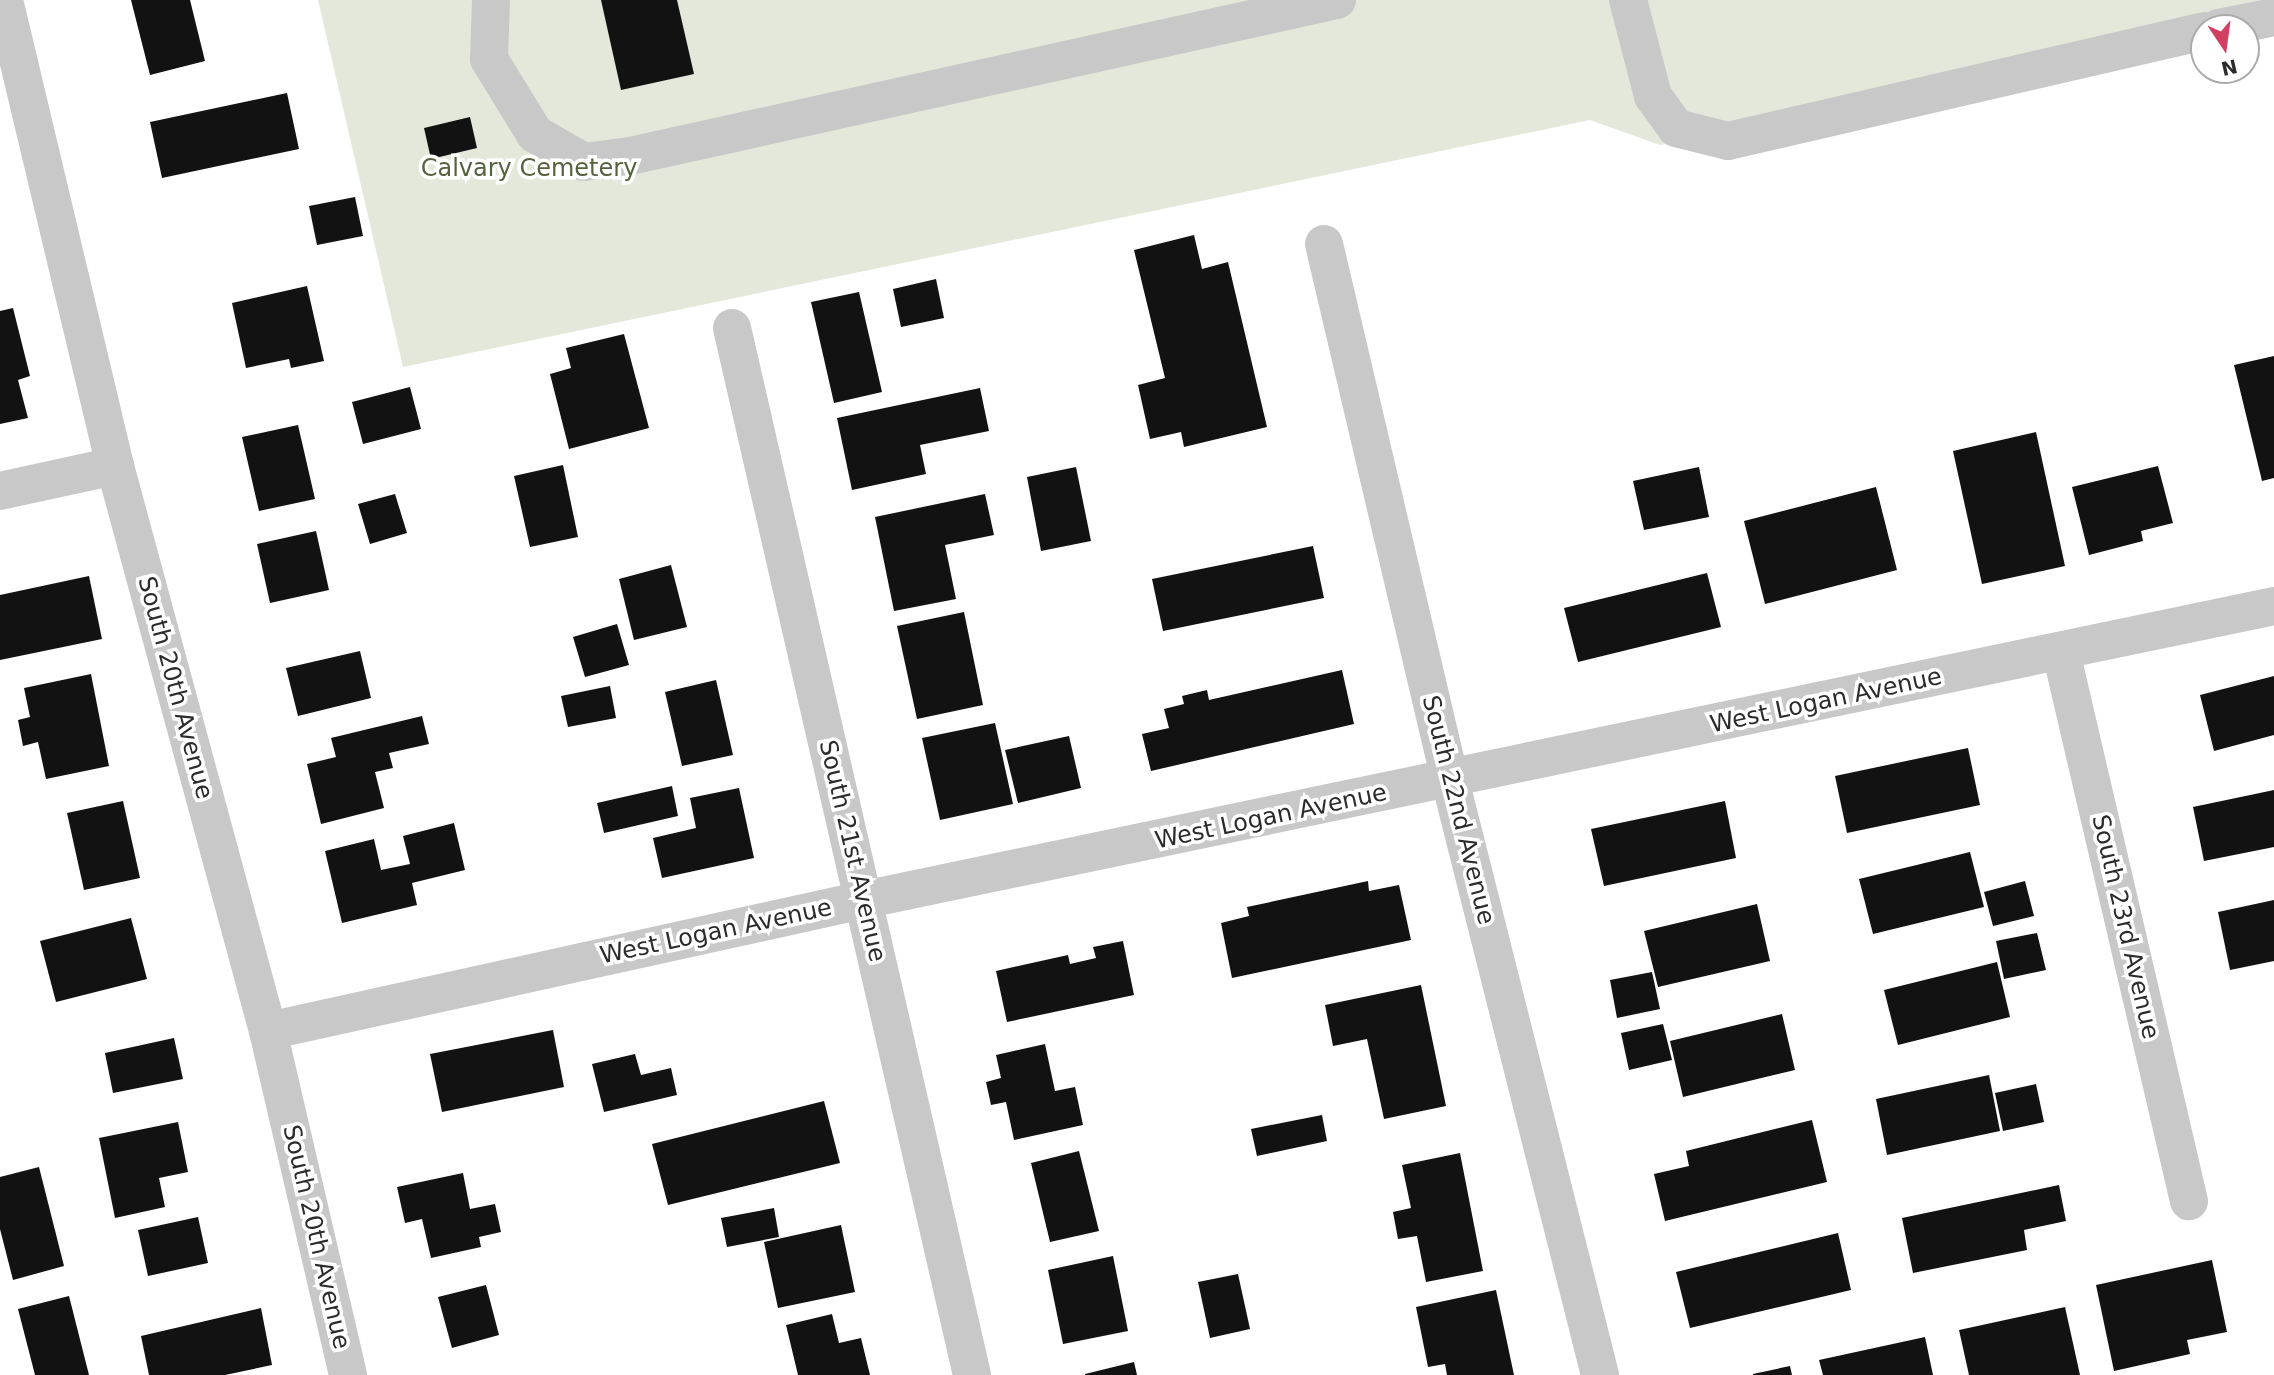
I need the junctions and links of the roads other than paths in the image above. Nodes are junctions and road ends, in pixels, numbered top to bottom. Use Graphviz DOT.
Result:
graph roads {
  1 [pos="4,0"];
  2 [pos="491,0"];
  3 [pos="1337,0"];
  4 [pos="1628,0"];
  5 [pos="2190,28"];
  6 [pos="1324,244"];
  7 [pos="732,328"];
  8 [pos="115,466"];
  9 [pos="0,491"];
  10 [pos="2274,606"];
  11 [pos="2061,652"];
  12 [pos="1450,780"];
  13 [pos="863,900"];
  14 [pos="268,1031"];
  15 [pos="2189,1201"];
  16 [pos="348,1375"];
  17 [pos="972,1375"];
  18 [pos="1600,1375"];
  1 -- 8 [label="street, South 20th Avenue"];
  2 -- 3 [label="street"];
  4 -- 5 [label="street"];
  6 -- 12 [label="street, South 22nd Avenue"];
  7 -- 13 [label="street, South 21st Avenue"];
  8 -- 9 [label="street"];
  8 -- 14 [label="street, South 20th Avenue"];
  10 -- 11 [label="street, West Logan Avenue"];
  11 -- 12 [label="street, West Logan Avenue"];
  11 -- 15 [label="street, South 23rd Avenue"];
  12 -- 13 [label="street, West Logan Avenue"];
  12 -- 18 [label="street, South 22nd Avenue"];
  13 -- 14 [label="street, West Logan Avenue"];
  13 -- 17 [label="street, South 21st Avenue"];
  14 -- 16 [label="street, South 20th Avenue"];
}
